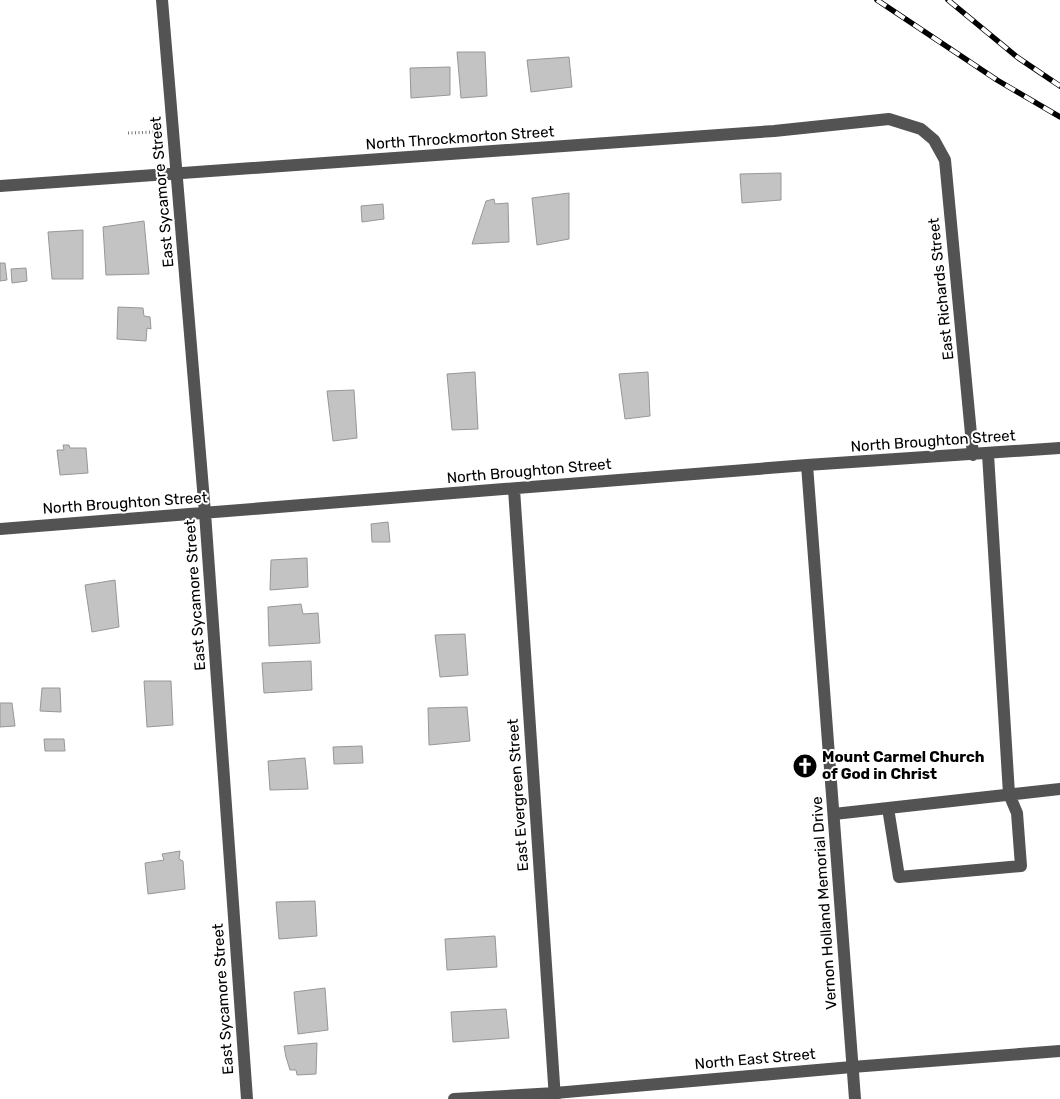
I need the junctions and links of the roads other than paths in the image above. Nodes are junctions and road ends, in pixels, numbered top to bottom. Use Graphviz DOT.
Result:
graph roads {
  1 [pos="162,0"];
  2 [pos="921,128"];
  3 [pos="177,174"];
  4 [pos="0,186"];
  5 [pos="1060,448"];
  6 [pos="988,454"];
  7 [pos="973,455"];
  8 [pos="807,465"];
  9 [pos="514,489"];
  10 [pos="205,513"];
  11 [pos="0,529"];
  12 [pos="1060,788"];
  13 [pos="1010,794"];
  14 [pos="888,808"];
  15 [pos="834,814"];
  16 [pos="1060,1051"];
  17 [pos="852,1067"];
  18 [pos="555,1096"];
  19 [pos="247,1099"];
  20 [pos="454,1099"];
  21 [pos="855,1099"];
  1 -- 3 [label="street, East Sycamore Street"];
  2 -- 3 [label="street, North Throckmorton Street"];
  2 -- 7 [label="street, East Richards Street"];
  3 -- 4 [label="street, North Throckmorton Street"];
  3 -- 10 [label="street, East Sycamore Street"];
  5 -- 6 [label="street, North Broughton Street"];
  6 -- 7 [label="street, North Broughton Street"];
  6 -- 13 [label="street"];
  7 -- 8 [label="street, North Broughton Street"];
  8 -- 9 [label="street, North Broughton Street"];
  8 -- 15 [label="street, Vernon Holland Memorial Drive"];
  9 -- 10 [label="street, North Broughton Street"];
  9 -- 18 [label="street, East Evergreen Street"];
  10 -- 11 [label="street, North Broughton Street"];
  10 -- 19 [label="street, East Sycamore Street"];
  12 -- 13 [label="street"];
  13 -- 14 [label="street"];
  13 -- 14 [label="street"];
  14 -- 15 [label="street"];
  15 -- 17 [label="street, Vernon Holland Memorial Drive"];
  16 -- 17 [label="street, North East Street"];
  17 -- 18 [label="street, North East Street"];
  17 -- 21 [label="street, Vernon Holland Memorial Drive"];
  18 -- 20 [label="street, North East Street"];
}
